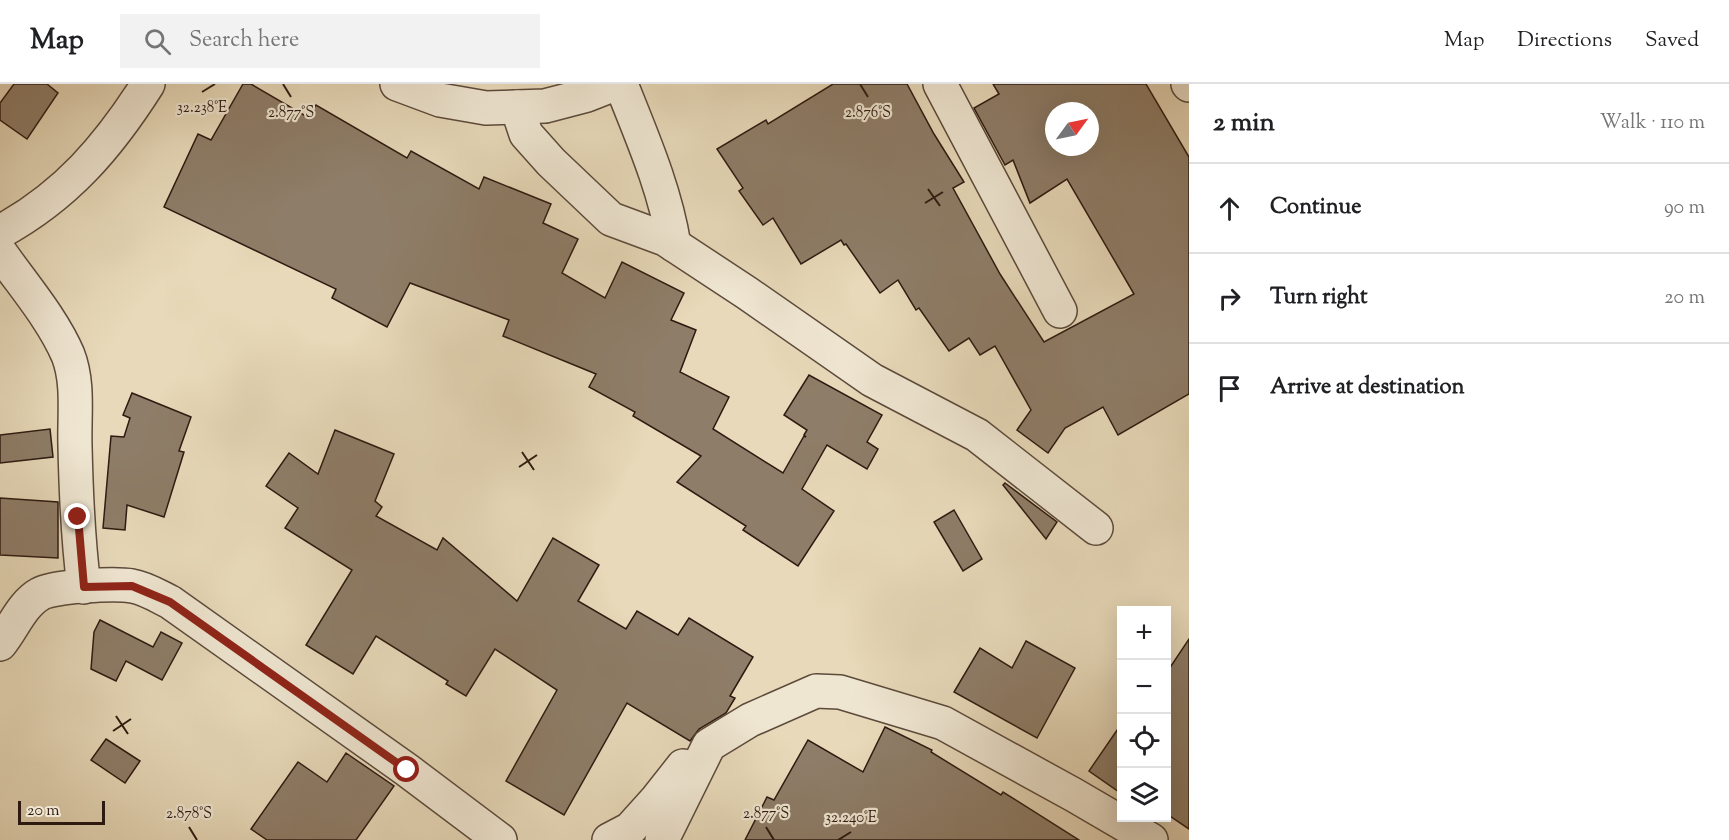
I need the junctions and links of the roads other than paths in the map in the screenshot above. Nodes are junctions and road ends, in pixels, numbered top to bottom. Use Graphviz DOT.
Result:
graph roads {
  1 [pos="148,84"];
  2 [pos="397,84"];
  3 [pos="615,84"];
  4 [pos="621,84"];
  5 [pos="940,84"];
  6 [pos="517,107"];
  7 [pos="0,232"];
  8 [pos="674,245"];
  9 [pos="0,252"];
  10 [pos="1060,312"];
  11 [pos="1096,528"];
  12 [pos="84,587"];
  13 [pos="0,644"];
  14 [pos="709,745"];
  15 [pos="500,840"];
  16 [pos="609,840"];
  17 [pos="662,840"];
  18 [pos="1151,840"];
  1 -- 7 [label="street"];
  2 -- 6 [label="street"];
  3 -- 6 [label="street"];
  4 -- 8 [label="street"];
  5 -- 10 [label="street"];
  6 -- 8 [label="street"];
  8 -- 11 [label="street"];
  9 -- 12 [label="street"];
  12 -- 13 [label="street"];
  12 -- 15 [label="street"];
  14 -- 16 [label="street"];
  14 -- 17 [label="street"];
  14 -- 18 [label="street"];
}
